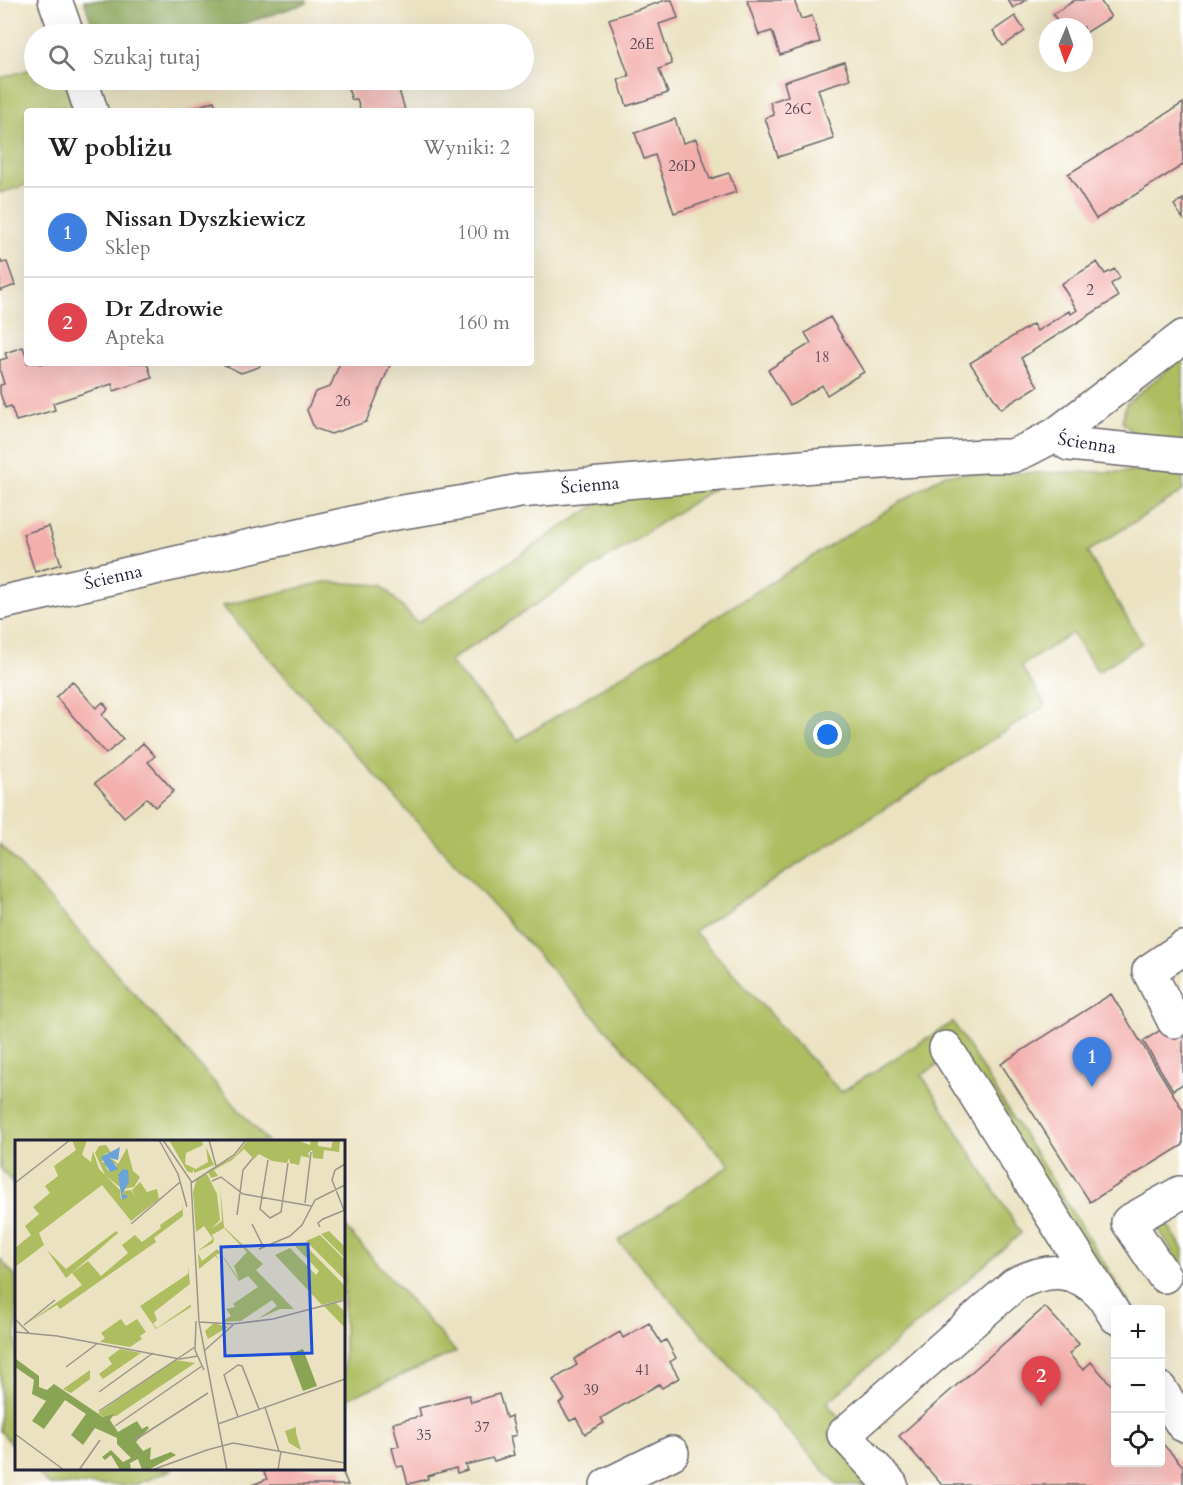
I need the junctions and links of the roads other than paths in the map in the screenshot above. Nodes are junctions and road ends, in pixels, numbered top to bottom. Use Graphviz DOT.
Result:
graph roads {
  1 [pos="56,0"];
  2 [pos="64,24"];
  3 [pos="84,90"];
  4 [pos="90,108"];
  5 [pos="1183,338"];
  6 [pos="1055,435"];
  7 [pos="1183,455"];
  8 [pos="0,603"];
  9 [pos="1183,948"];
  10 [pos="1174,1022"];
  11 [pos="946,1048"];
  12 [pos="1182,1193"];
  13 [pos="1164,1276"];
  14 [pos="1108,1306"];
  15 [pos="1165,1396"];
  16 [pos="1183,1425"];
  17 [pos="672,1453"];
  18 [pos="611,1484"];
  19 [pos="891,1485"];
  1 -- 2 [label="street"];
  3 -- 4 [label="street"];
  5 -- 6 [label="street"];
  6 -- 7 [label="street, Ścienna"];
  6 -- 8 [label="street, Ścienna"];
  9 -- 10 [label="street"];
  11 -- 14 [label="street"];
  12 -- 13 [label="street"];
  14 -- 19 [label="street"];
  15 -- 16 [label="street"];
  17 -- 18 [label="street"];
}
